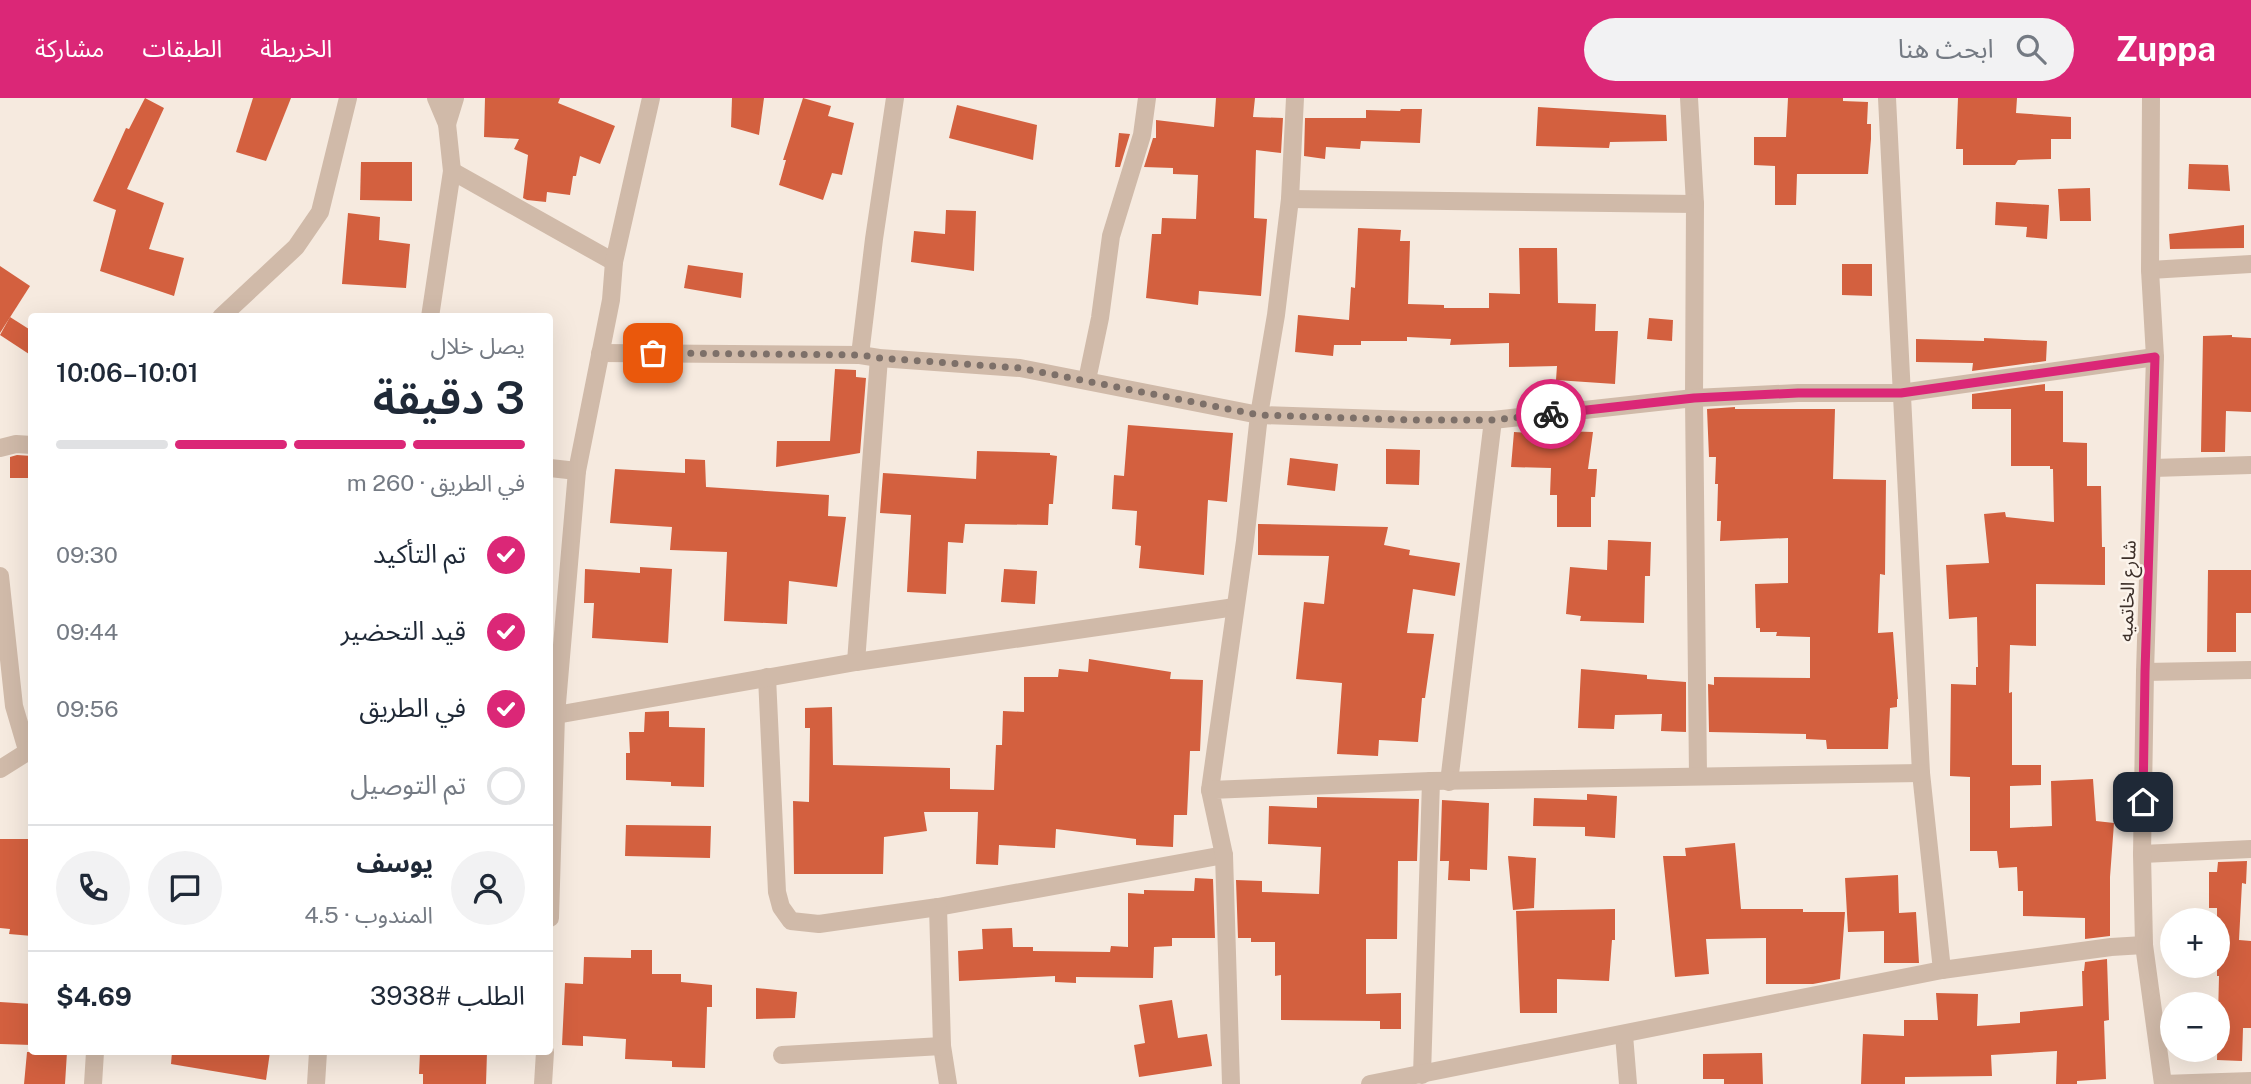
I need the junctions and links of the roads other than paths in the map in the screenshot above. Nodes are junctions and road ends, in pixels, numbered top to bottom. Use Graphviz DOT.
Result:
graph roads {
  1 [pos="348,98"];
  2 [pos="436,98"];
  3 [pos="455,98"];
  4 [pos="651,98"];
  5 [pos="895,98"];
  6 [pos="1147,98"];
  7 [pos="1295,98"];
  8 [pos="1689,98"];
  9 [pos="1887,98"];
  10 [pos="2151,98"];
  11 [pos="447,124"];
  12 [pos="452,171"];
  13 [pos="1290,199"];
  14 [pos="1695,204"];
  15 [pos="614,262"];
  16 [pos="2251,264"];
  17 [pos="2150,270"];
  18 [pos="224,313"];
  19 [pos="431,313"];
  20 [pos="600,353"];
  21 [pos="860,355"];
  22 [pos="2155,357"];
  23 [pos="879,358"];
  24 [pos="1087,380"];
  25 [pos="1901,393"];
  26 [pos="1694,398"];
  27 [pos="1259,415"];
  28 [pos="1493,420"];
  29 [pos="28,445"];
  30 [pos="0,448"];
  31 [pos="2251,466"];
  32 [pos="553,468"];
  33 [pos="2153,468"];
  34 [pos="577,471"];
  35 [pos="0,576"];
  36 [pos="1235,607"];
  37 [pos="856,662"];
  38 [pos="2251,670"];
  39 [pos="2145,672"];
  40 [pos="768,677"];
  41 [pos="556,715"];
  42 [pos="28,747"];
  43 [pos="553,749"];
  44 [pos="28,751"];
  45 [pos="0,769"];
  46 [pos="1921,774"];
  47 [pos="1698,776"];
  48 [pos="1440,781"];
  49 [pos="1210,790"];
  50 [pos="2251,849"];
  51 [pos="2142,854"];
  52 [pos="1224,855"];
  53 [pos="938,907"];
  54 [pos="2144,945"];
  55 [pos="1942,970"];
  56 [pos="1624,1035"];
  57 [pos="942,1046"];
  58 [pos="95,1055"];
  59 [pos="318,1055"];
  60 [pos="545,1055"];
  61 [pos="782,1055"];
  62 [pos="1422,1075"];
  63 [pos="2251,1081"];
  64 [pos="93,1084"];
  65 [pos="316,1084"];
  66 [pos="543,1084"];
  67 [pos="948,1084"];
  68 [pos="1231,1084"];
  69 [pos="1370,1084"];
  70 [pos="1628,1084"];
  71 [pos="2163,1084"];
  1 -- 18 [label="street"];
  2 -- 11 [label="street"];
  3 -- 11 [label="street"];
  4 -- 15 [label="street"];
  5 -- 21 [label="street"];
  6 -- 24 [label="street"];
  7 -- 13 [label="street"];
  8 -- 14 [label="street"];
  9 -- 25 [label="street"];
  10 -- 17 [label="street, شارع الخاتميه"];
  11 -- 12 [label="street"];
  12 -- 15 [label="street"];
  12 -- 19 [label="street"];
  13 -- 14 [label="street"];
  13 -- 27 [label="street"];
  14 -- 26 [label="street"];
  15 -- 20 [label="street"];
  16 -- 17 [label="street"];
  17 -- 22 [label="street, شارع الخاتميه"];
  20 -- 21 [label="street"];
  20 -- 34 [label="street"];
  21 -- 23 [label="street"];
  22 -- 25 [label="street"];
  22 -- 33 [label="street, شارع الخاتميه"];
  23 -- 24 [label="street"];
  23 -- 37 [label="street"];
  24 -- 27 [label="street"];
  25 -- 26 [label="street"];
  25 -- 46 [label="street"];
  26 -- 28 [label="street"];
  26 -- 47 [label="street"];
  27 -- 28 [label="street"];
  27 -- 36 [label="street"];
  28 -- 48 [label="street"];
  29 -- 30 [label="street"];
  31 -- 33 [label="street"];
  32 -- 34 [label="street"];
  33 -- 39 [label="street, شارع الخاتميه"];
  34 -- 41 [label="street"];
  35 -- 42 [label="street"];
  36 -- 37 [label="street"];
  36 -- 49 [label="street"];
  37 -- 40 [label="street"];
  38 -- 39 [label="street"];
  39 -- 51 [label="street, شارع الخاتميه"];
  40 -- 41 [label="street"];
  40 -- 53 [label="street"];
  41 -- 43 [label="street"];
  44 -- 45 [label="street"];
  46 -- 47 [label="street"];
  46 -- 55 [label="street"];
  47 -- 48 [label="street"];
  48 -- 49 [label="street"];
  48 -- 62 [label="street"];
  49 -- 52 [label="street"];
  50 -- 51 [label="street"];
  51 -- 54 [label="street, شارع الخاتميه"];
  52 -- 53 [label="street"];
  52 -- 68 [label="street"];
  53 -- 57 [label="street"];
  54 -- 55 [label="street"];
  54 -- 71 [label="street, شارع الخاتميه"];
  55 -- 56 [label="street"];
  56 -- 62 [label="street"];
  56 -- 70 [label="street"];
  57 -- 61 [label="street"];
  57 -- 67 [label="street"];
  58 -- 64 [label="street"];
  59 -- 65 [label="street"];
  60 -- 66 [label="street"];
  62 -- 69 [label="street"];
  63 -- 71 [label="street"];
}
